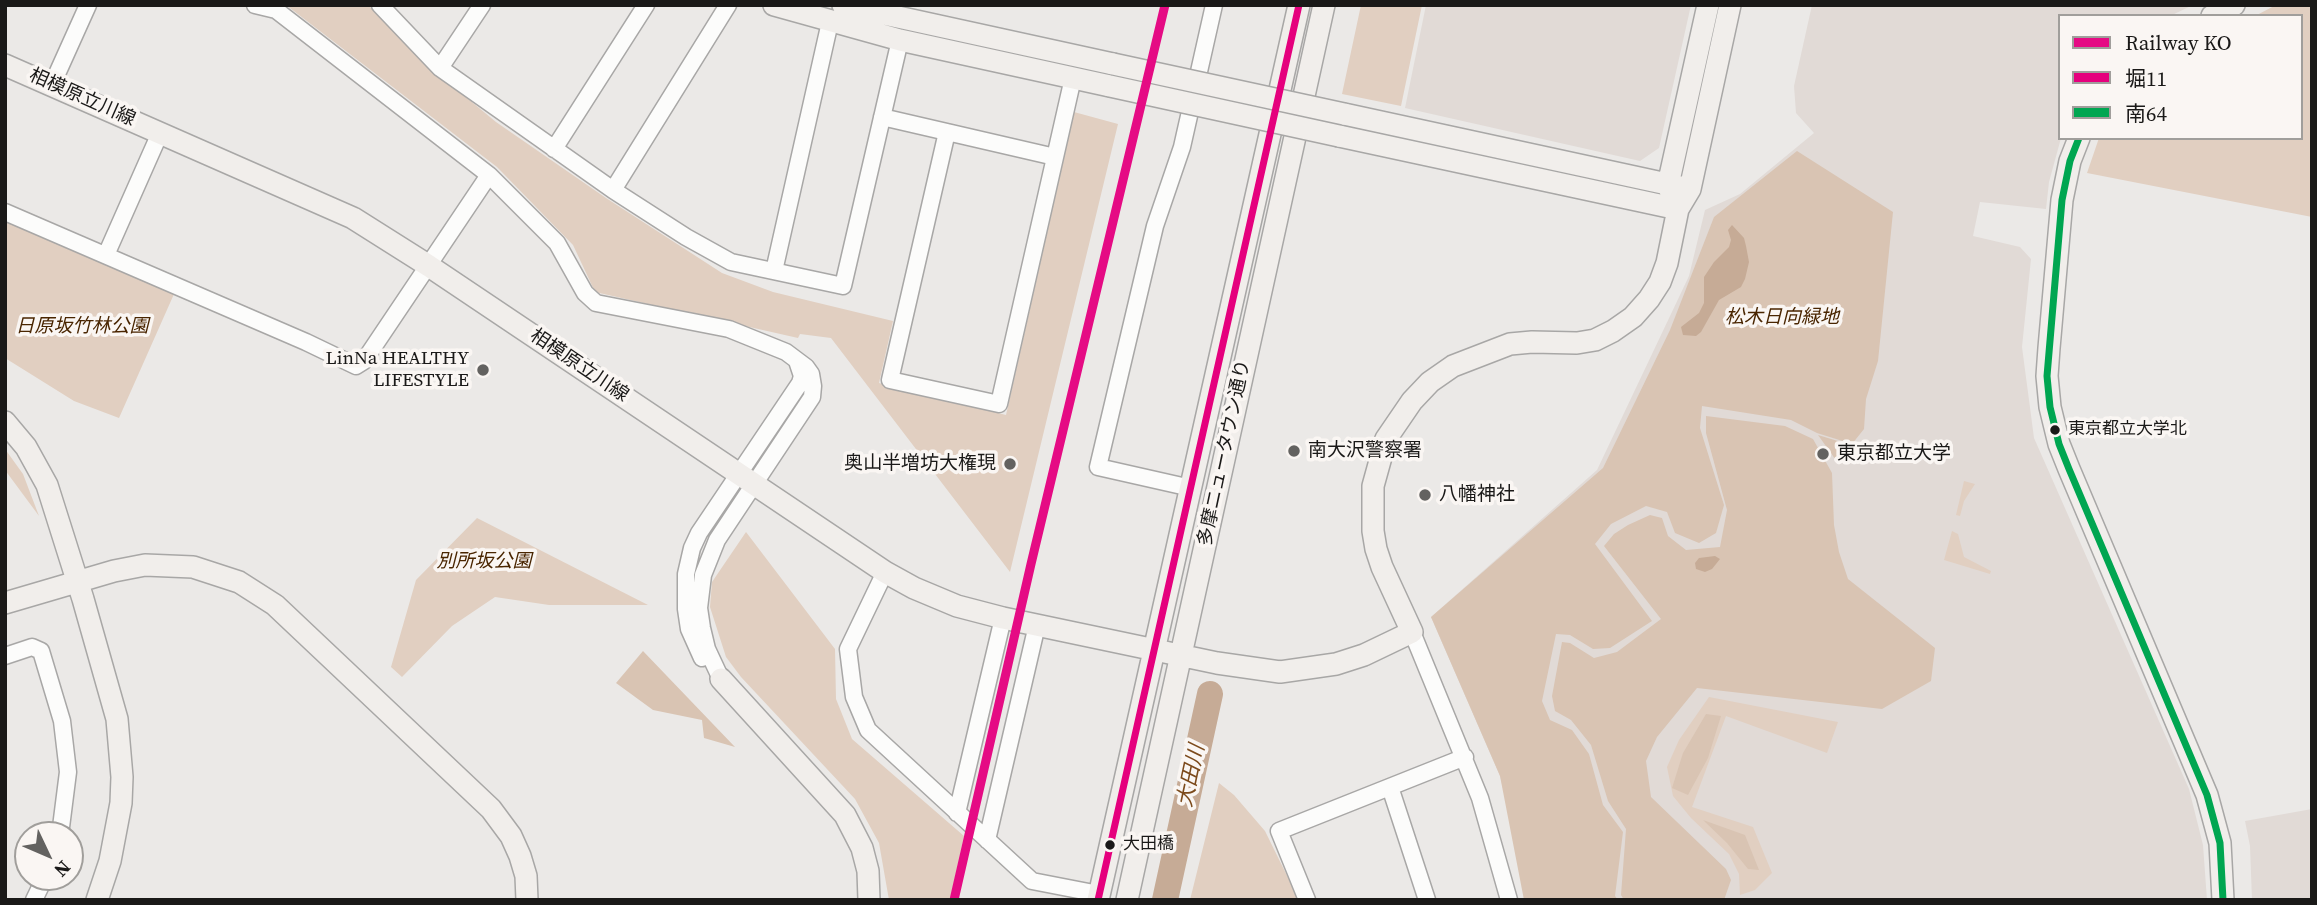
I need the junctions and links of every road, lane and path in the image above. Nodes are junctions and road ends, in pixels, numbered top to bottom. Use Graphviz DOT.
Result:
graph roads {
  1 [pos="88,5"];
  2 [pos="255,5"];
  3 [pos="380,5"];
  4 [pos="482,5"];
  5 [pos="646,5"];
  6 [pos="728,5"];
  7 [pos="774,5"];
  8 [pos="844,5"];
  9 [pos="1214,5"];
  10 [pos="1299,5"];
  11 [pos="1324,5"];
  12 [pos="1707,5"];
  13 [pos="1730,5"];
  14 [pos="2234,5"];
  15 [pos="903,12"];
  16 [pos="2216,14"];
  17 [pos="830,22"];
  18 [pos="900,40"];
  19 [pos="5,65"];
  20 [pos="440,68"];
  21 [pos="1073,78"];
  22 [pos="52,85"];
  23 [pos="1194,94"];
  24 [pos="1275,112"];
  25 [pos="882,117"];
  26 [pos="947,132"];
  27 [pos="160,133"];
  28 [pos="2078,140"];
  29 [pos="554,149"];
  30 [pos="1055,157"];
  31 [pos="489,175"];
  32 [pos="1668,185"];
  33 [pos="1690,189"];
  34 [pos="613,190"];
  35 [pos="1678,209"];
  36 [pos="5,212"];
  37 [pos="106,255"];
  38 [pos="429,265"];
  39 [pos="774,271"];
  40 [pos="5,422"];
  41 [pos="747,478"];
  42 [pos="1191,488"];
  43 [pos="885,572"];
  44 [pos="77,583"];
  45 [pos="5,603"];
  46 [pos="1003,618"];
  47 [pos="1037,625"];
  48 [pos="1412,632"];
  49 [pos="1155,650"];
  50 [pos="1181,655"];
  51 [pos="5,656"];
  52 [pos="721,679"];
  53 [pos="1465,757"];
  54 [pos="1390,787"];
  55 [pos="957,813"];
  56 [pos="62,821"];
  57 [pos="987,841"];
  58 [pos="1099,897"];
  59 [pos="97,900"];
  60 [pos="527,900"];
  61 [pos="869,900"];
  62 [pos="1126,900"];
  63 [pos="1307,900"];
  64 [pos="1427,900"];
  65 [pos="1509,900"];
  66 [pos="2223,900"];
  1 -- 22 [label="street"];
  2 -- 31 [label="street"];
  3 -- 20 [label="street"];
  4 -- 20 [label="street"];
  5 -- 29 [label="street"];
  6 -- 34 [label="street"];
  7 -- 17 [label="street"];
  8 -- 15 [label="street"];
  9 -- 23 [label="street"];
  10 -- 24 [label="street, 多摩ニュータウン通り"];
  11 -- 50 [label="street, 多摩ニュータウン通り"];
  12 -- 32 [label="street"];
  13 -- 33 [label="street"];
  14 -- 16 [label="street"];
  15 -- 18 [label="street"];
  15 -- 32 [label="street, bridge"];
  17 -- 18 [label="street"];
  17 -- 39 [label="street"];
  18 -- 21 [label="street"];
  18 -- 25 [label="street"];
  19 -- 22 [label="street, 相模原立川線"];
  20 -- 29 [label="street"];
  21 -- 30 [label="street"];
  21 -- 35 [label="street, bridge"];
  22 -- 27 [label="street, 相模原立川線"];
  23 -- 24 [label="street"];
  23 -- 42 [label="street"];
  24 -- 42 [label="street, 多摩ニュータウン通り"];
  25 -- 26 [label="street"];
  25 -- 39 [label="street"];
  26 -- 30 [label="street"];
  26 -- 30 [label="street"];
  27 -- 37 [label="street"];
  27 -- 38 [label="street, 相模原立川線"];
  28 -- 66 [label="street"];
  29 -- 34 [label="street"];
  31 -- 38 [label="street"];
  31 -- 41 [label="street"];
  32 -- 33 [label="street"];
  32 -- 35 [label="street"];
  33 -- 35 [label="street"];
  34 -- 39 [label="street"];
  35 -- 48 [label="street"];
  36 -- 37 [label="street"];
  37 -- 38 [label="street"];
  38 -- 41 [label="street, 相模原立川線"];
  40 -- 44 [label="street"];
  41 -- 43 [label="street, 相模原立川線"];
  41 -- 52 [label="street"];
  42 -- 49 [label="street, 多摩ニュータウン通り"];
  43 -- 46 [label="street, 相模原立川線"];
  43 -- 55 [label="street"];
  44 -- 45 [label="street"];
  44 -- 59 [label="street"];
  44 -- 60 [label="street"];
  46 -- 47 [label="street, 相模原立川線"];
  46 -- 55 [label="street"];
  47 -- 49 [label="street, 相模原立川線"];
  47 -- 57 [label="street"];
  48 -- 50 [label="street, 相模原立川線"];
  48 -- 53 [label="street"];
  49 -- 50 [label="street, 相模原立川線"];
  49 -- 58 [label="street, 多摩ニュータウン通り"];
  50 -- 62 [label="street, 多摩ニュータウン通り"];
  51 -- 56 [label="street"];
  52 -- 61 [label="street"];
  53 -- 54 [label="street"];
  53 -- 65 [label="street"];
  54 -- 63 [label="street"];
  54 -- 64 [label="street"];
  55 -- 57 [label="street"];
  57 -- 58 [label="street"];
}
